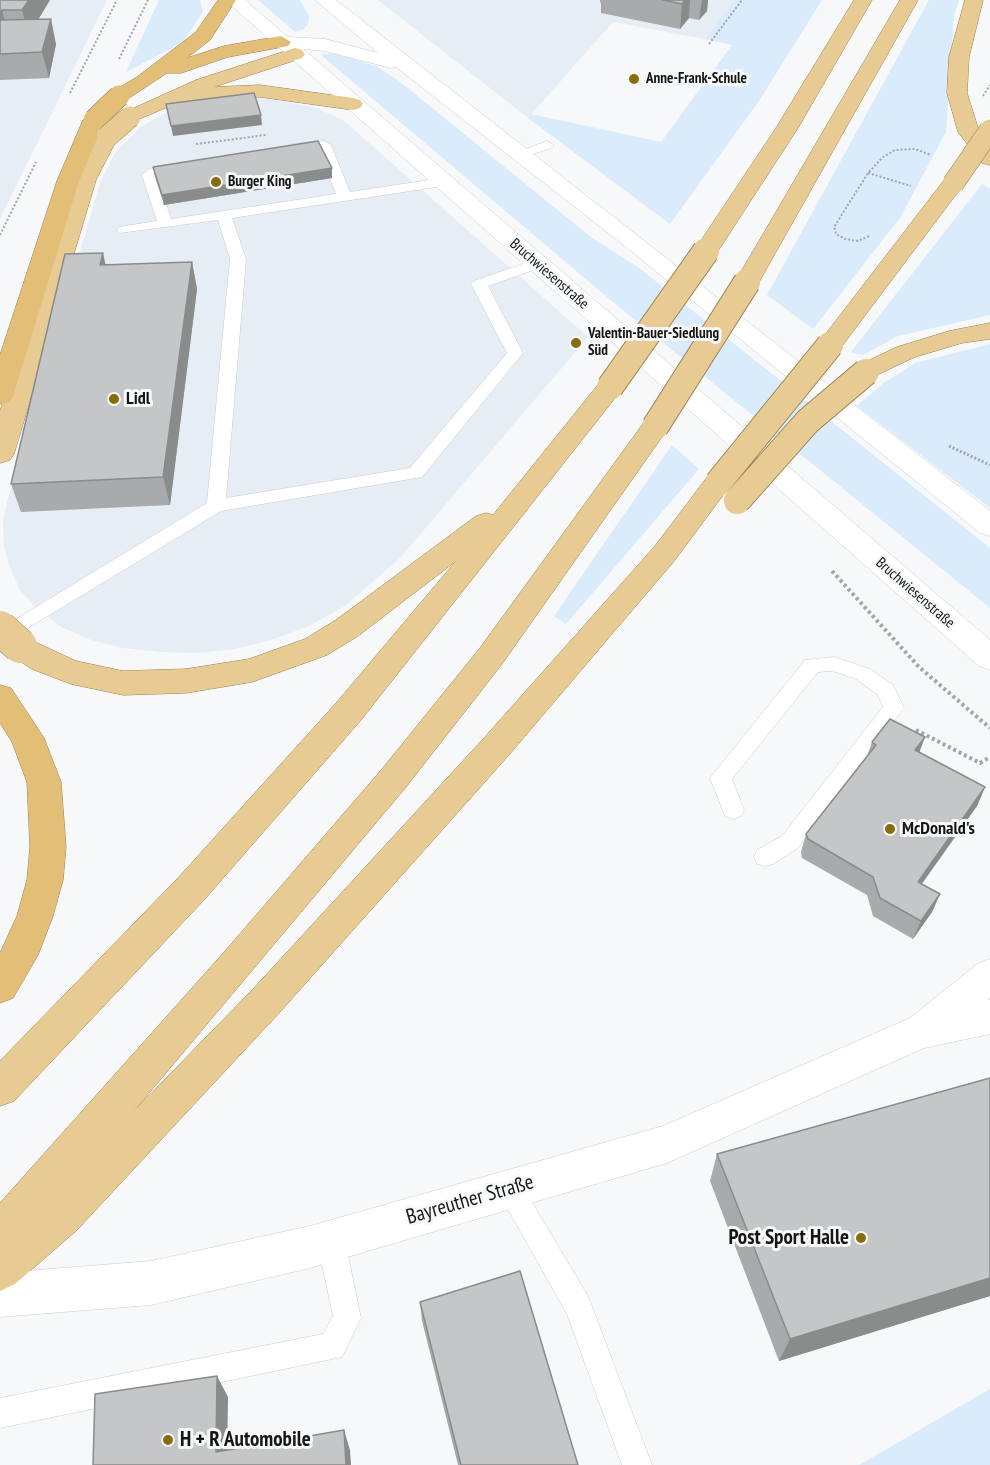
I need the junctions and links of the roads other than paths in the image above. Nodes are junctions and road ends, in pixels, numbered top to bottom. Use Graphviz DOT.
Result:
graph roads {
  1 [pos="863,0"];
  2 [pos="909,0"];
  3 [pos="974,0"];
  4 [pos="235,3"];
  5 [pos="329,4"];
  6 [pos="296,46"];
  7 [pos="407,67"];
  8 [pos="144,81"];
  9 [pos="170,99"];
  10 [pos="353,104"];
  11 [pos="100,129"];
  12 [pos="990,130"];
  13 [pos="547,145"];
  14 [pos="281,150"];
  15 [pos="519,154"];
  16 [pos="990,158"];
  17 [pos="200,164"];
  18 [pos="443,182"];
  19 [pos="345,197"];
  20 [pos="224,215"];
  21 [pos="165,224"];
  22 [pos="124,230"];
  23 [pos="537,264"];
  24 [pos="990,331"];
  25 [pos="0,396"];
  26 [pos="0,454"];
  27 [pos="531,489"];
  28 [pos="728,492"];
  29 [pos="216,506"];
  30 [pos="990,526"];
  31 [pos="7,637"];
  32 [pos="990,658"];
  33 [pos="0,697"];
  34 [pos="733,810"];
  35 [pos="765,857"];
  36 [pos="990,976"];
  37 [pos="0,986"];
  38 [pos="990,1017"];
  39 [pos="919,1032"];
  40 [pos="0,1088"];
  41 [pos="509,1188"];
  42 [pos="48,1205"];
  43 [pos="0,1235"];
  44 [pos="331,1241"];
  45 [pos="0,1269"];
  46 [pos="0,1295"];
  47 [pos="0,1413"];
  48 [pos="637,1465"];
  1 -- 27 [label="highway, bridge"];
  2 -- 42 [label="highway, bridge"];
  3 -- 16 [label="highway"];
  4 -- 6 [label="main road, Bruchwiesenstraße"];
  4 -- 8 [label="highway"];
  5 -- 6 [label="main road"];
  5 -- 7 [label="main road"];
  6 -- 7 [label="main road"];
  6 -- 8 [label="highway"];
  6 -- 9 [label="highway"];
  6 -- 10 [label="main road, Bruchwiesenstraße"];
  7 -- 15 [label="main road"];
  8 -- 11 [label="highway, bridge"];
  9 -- 10 [label="highway"];
  9 -- 11 [label="highway, bridge"];
  10 -- 18 [label="main road, Bruchwiesenstraße"];
  11 -- 25 [label="highway"];
  11 -- 26 [label="highway"];
  12 -- 28 [label="highway, bridge"];
  13 -- 15 [label="lane"];
  14 -- 19 [label="lane"];
  15 -- 30 [label="main road"];
  17 -- 21 [label="lane"];
  18 -- 19 [label="lane"];
  18 -- 23 [label="main road, Bruchwiesenstraße"];
  19 -- 20 [label="lane"];
  20 -- 21 [label="lane"];
  20 -- 29 [label="lane"];
  21 -- 22 [label="lane"];
  23 -- 29 [label="lane"];
  23 -- 32 [label="main road, Bruchwiesenstraße"];
  24 -- 28 [label="highway, bridge"];
  27 -- 31 [label="highway"];
  27 -- 40 [label="highway"];
  28 -- 42 [label="highway"];
  29 -- 31 [label="lane"];
  33 -- 37 [label="highway"];
  34 -- 35 [label="lane"];
  36 -- 39 [label="main road, Bayreuther Straße"];
  38 -- 39 [label="main road, Bayreuther Straße"];
  39 -- 41 [label="main road, Bayreuther Straße"];
  41 -- 44 [label="main road, Bayreuther Straße"];
  41 -- 48 [label="lane"];
  42 -- 43 [label="highway"];
  42 -- 45 [label="highway"];
  44 -- 46 [label="main road, Bayreuther Straße"];
  44 -- 47 [label="lane"];
}
